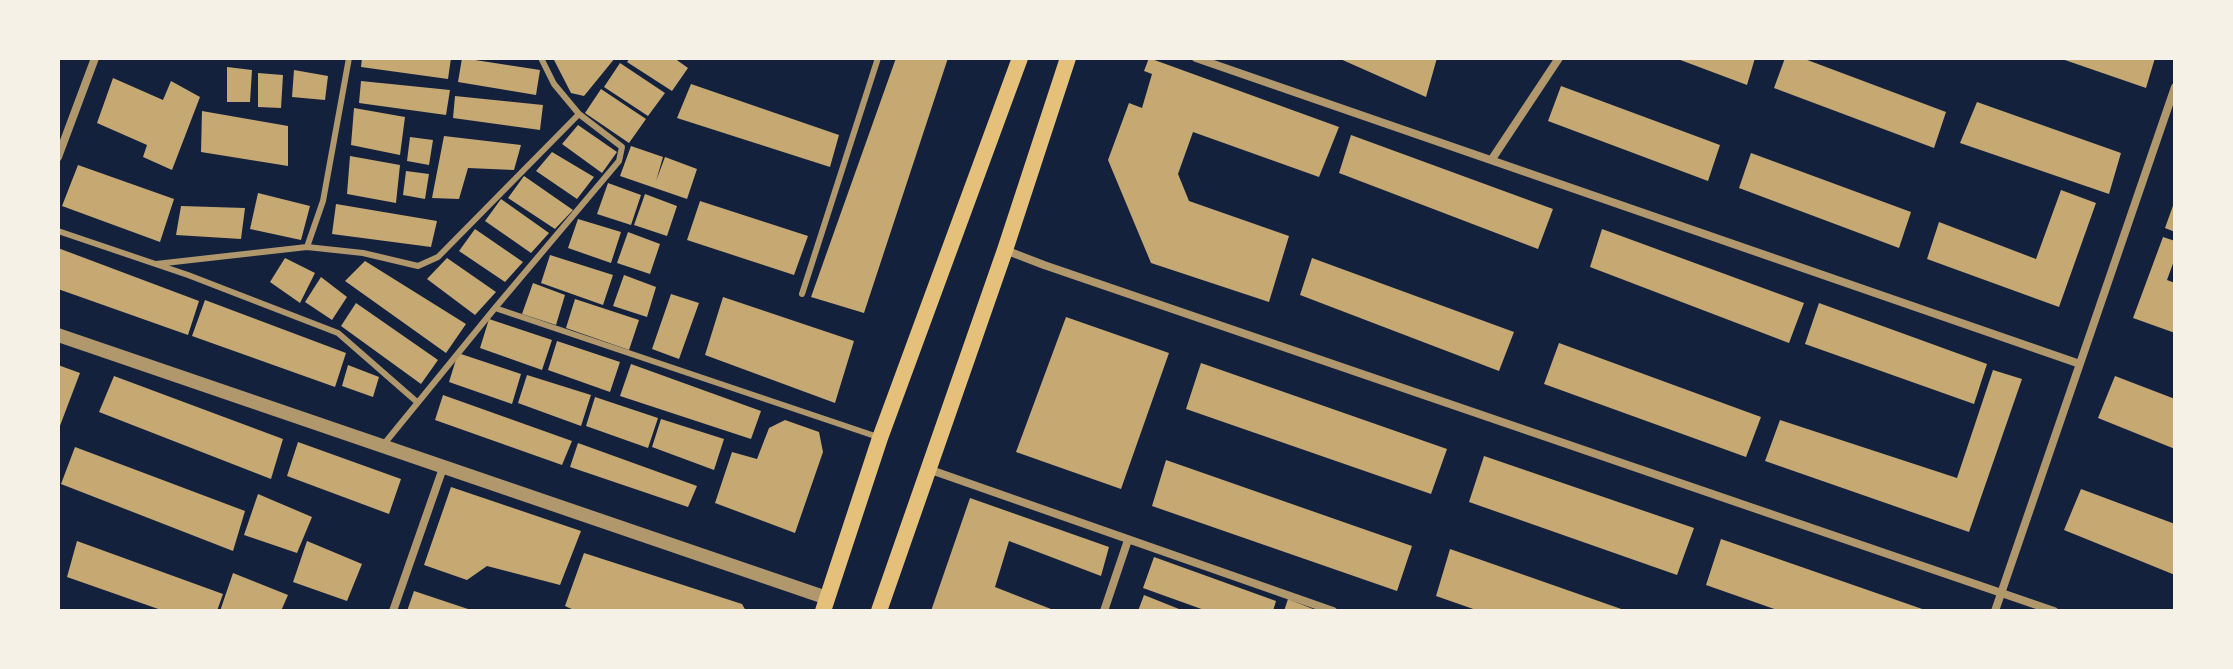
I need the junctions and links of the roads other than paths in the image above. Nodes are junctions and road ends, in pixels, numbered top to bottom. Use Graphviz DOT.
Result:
graph roads {
  1 [pos="95,58"];
  2 [pos="349,58"];
  3 [pos="541,58"];
  4 [pos="878,58"];
  5 [pos="1020,58"];
  6 [pos="1068,58"];
  7 [pos="1196,58"];
  8 [pos="1559,58"];
  9 [pos="2175,87"];
  10 [pos="579,114"];
  11 [pos="58,157"];
  12 [pos="1492,159"];
  13 [pos="58,231"];
  14 [pos="307,247"];
  15 [pos="1005,250"];
  16 [pos="156,264"];
  17 [pos="802,294"];
  18 [pos="495,308"];
  19 [pos="58,335"];
  20 [pos="2080,364"];
  21 [pos="417,402"];
  22 [pos="880,438"];
  23 [pos="382,447"];
  24 [pos="443,468"];
  25 [pos="927,469"];
  26 [pos="1128,540"];
  27 [pos="2001,593"];
  28 [pos="825,605"];
  29 [pos="393,611"];
  30 [pos="879,611"];
  31 [pos="1104,611"];
  32 [pos="1333,611"];
  33 [pos="1995,611"];
  34 [pos="2054,611"];
  1 -- 11 [label="street"];
  2 -- 14 [label="lane"];
  3 -- 10 [label="lane"];
  4 -- 17 [label="lane"];
  5 -- 22 [label="main road"];
  6 -- 15 [label="main road"];
  7 -- 12 [label="street"];
  8 -- 12 [label="street"];
  9 -- 20 [label="street"];
  10 -- 14 [label="lane"];
  10 -- 18 [label="lane"];
  12 -- 20 [label="street"];
  13 -- 16 [label="lane"];
  14 -- 16 [label="lane"];
  15 -- 25 [label="main road"];
  15 -- 27 [label="street"];
  16 -- 21 [label="lane"];
  18 -- 21 [label="lane"];
  18 -- 22 [label="lane"];
  19 -- 23 [label="street"];
  20 -- 27 [label="street"];
  21 -- 23 [label="lane"];
  22 -- 28 [label="main road"];
  23 -- 24 [label="street"];
  24 -- 28 [label="street"];
  24 -- 29 [label="street"];
  25 -- 26 [label="street"];
  25 -- 30 [label="main road"];
  26 -- 31 [label="street"];
  26 -- 32 [label="street"];
  27 -- 33 [label="street"];
  27 -- 34 [label="street"];
}
